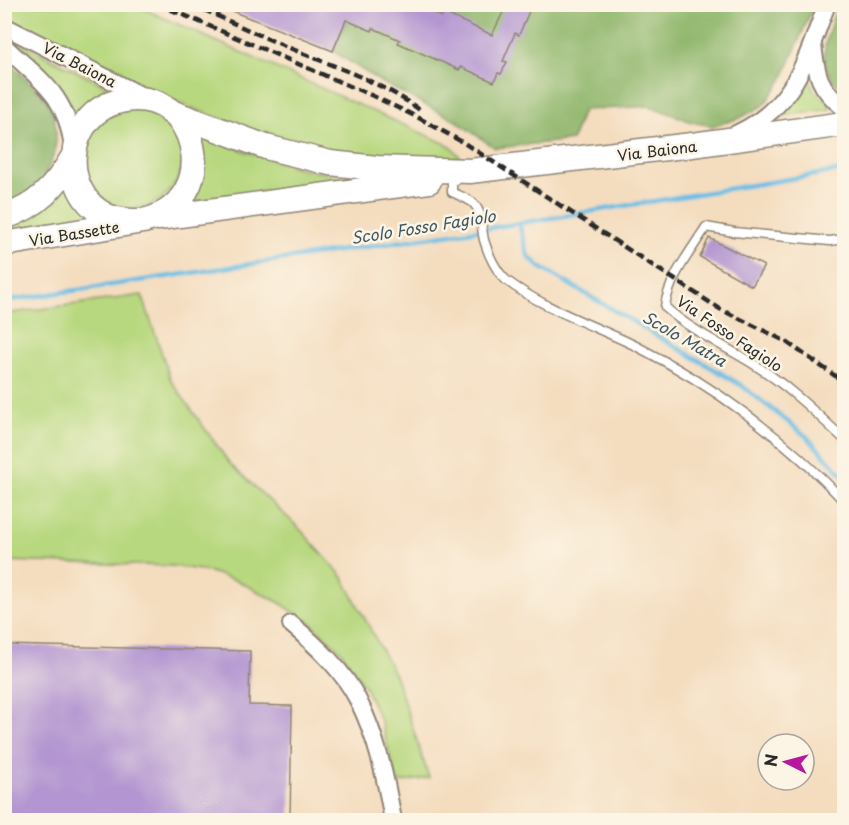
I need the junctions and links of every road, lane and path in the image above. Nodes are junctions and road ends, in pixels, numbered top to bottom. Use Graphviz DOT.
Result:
graph roads {
  1 [pos="827,4"];
  2 [pos="4,26"];
  3 [pos="813,40"];
  4 [pos="4,46"];
  5 [pos="163,107"];
  6 [pos="844,108"];
  7 [pos="844,124"];
  8 [pos="722,141"];
  9 [pos="73,155"];
  10 [pos="470,171"];
  11 [pos="4,217"];
  12 [pos="148,220"];
  13 [pos="844,239"];
  14 [pos="4,244"];
  15 [pos="844,439"];
  16 [pos="844,501"];
  17 [pos="291,624"];
  18 [pos="393,820"];
  1 -- 3 [label="street"];
  2 -- 5 [label="street, Via Baiona"];
  3 -- 6 [label="street"];
  3 -- 8 [label="street"];
  4 -- 9 [label="street, Via Baiona"];
  5 -- 9 [label="main road"];
  5 -- 10 [label="main road, Via Baiona"];
  5 -- 12 [label="main road"];
  7 -- 8 [label="main road, Via Baiona"];
  8 -- 10 [label="main road, Via Baiona"];
  9 -- 11 [label="main road, Via Bassette"];
  9 -- 12 [label="main road"];
  10 -- 12 [label="main road, Via Baiona"];
  10 -- 16 [label="lane"];
  12 -- 14 [label="main road, Via Bassette"];
  13 -- 15 [label="lane, Via Fosso Fagiolo"];
  17 -- 18 [label="street"];
}
